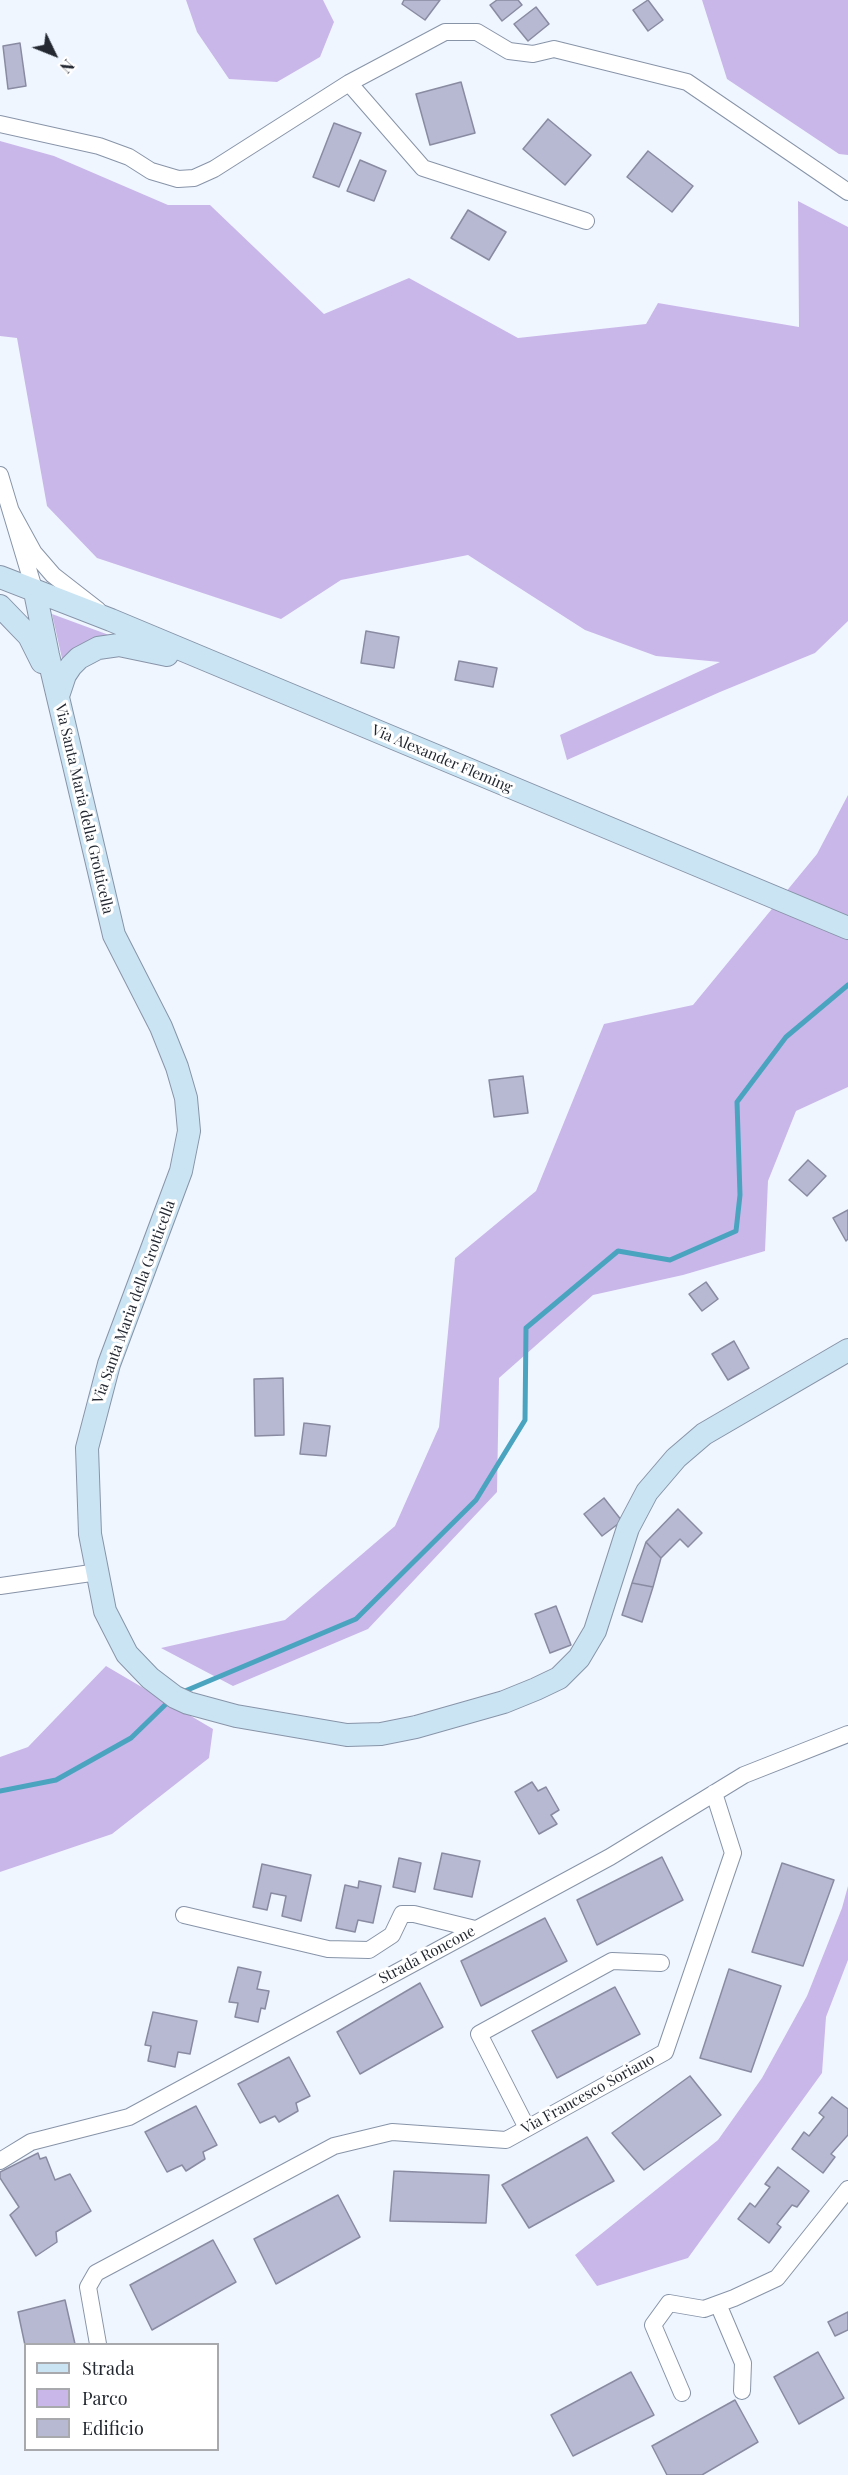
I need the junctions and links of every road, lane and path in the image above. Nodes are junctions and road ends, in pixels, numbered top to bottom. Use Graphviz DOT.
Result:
graph roads {
  1 [pos="349,83"];
  2 [pos="0,124"];
  3 [pos="848,192"];
  4 [pos="586,221"];
  5 [pos="0,475"];
  6 [pos="11,511"];
  7 [pos="0,577"];
  8 [pos="35,592"];
  9 [pos="0,606"];
  10 [pos="111,620"];
  11 [pos="213,664"];
  12 [pos="58,696"];
  13 [pos="848,928"];
  14 [pos="848,1350"];
  15 [pos="98,1572"];
  16 [pos="0,1586"];
  17 [pos="848,1734"];
  18 [pos="714,1793"];
  19 [pos="184,1915"];
  20 [pos="475,1929"];
  21 [pos="661,1963"];
  22 [pos="527,2128"];
  23 [pos="0,2161"];
  24 [pos="848,2189"];
  25 [pos="718,2304"];
  26 [pos="98,2343"];
  27 [pos="742,2391"];
  28 [pos="682,2393"];
  1 -- 2 [label="street"];
  1 -- 3 [label="street"];
  1 -- 4 [label="street"];
  5 -- 6 [label="street"];
  6 -- 8 [label="street"];
  6 -- 10 [label="street"];
  7 -- 8 [label="street, Via Alexander Fleming"];
  8 -- 10 [label="street, Via Alexander Fleming"];
  8 -- 12 [label="street"];
  9 -- 12 [label="street"];
  10 -- 11 [label="street, Via Alexander Fleming"];
  11 -- 12 [label="street"];
  11 -- 13 [label="street, Via Alexander Fleming"];
  12 -- 15 [label="street, Via Santa Maria della Grotticella"];
  14 -- 15 [label="street, Via Santa Maria della Grotticella"];
  15 -- 16 [label="street"];
  17 -- 18 [label="street, Strada Roncone"];
  18 -- 20 [label="street, Strada Roncone"];
  18 -- 22 [label="street, Via Francesco Soriano"];
  19 -- 20 [label="street"];
  20 -- 23 [label="street, Strada Roncone"];
  21 -- 22 [label="street"];
  22 -- 26 [label="street, Via Francesco Soriano"];
  24 -- 25 [label="street"];
  25 -- 27 [label="street"];
  25 -- 28 [label="street"];
}
